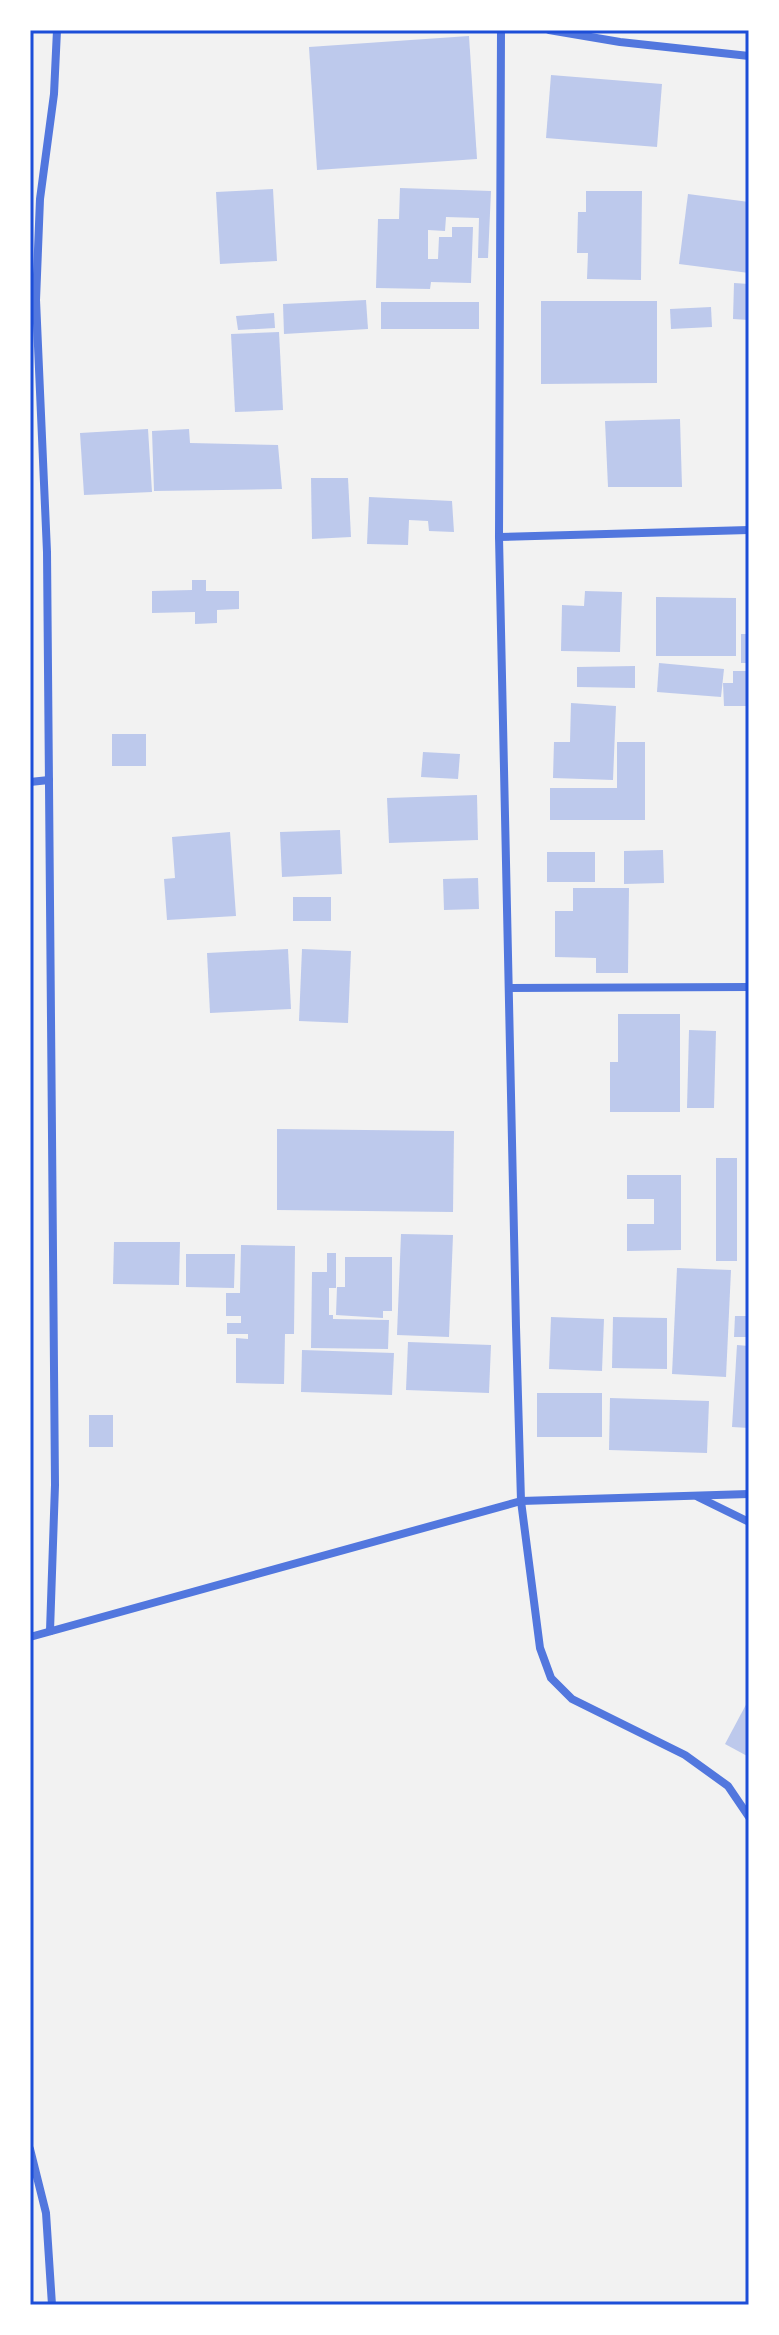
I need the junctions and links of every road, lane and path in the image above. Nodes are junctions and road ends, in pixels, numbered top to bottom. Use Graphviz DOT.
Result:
graph roads {
  1 [pos="57,30"];
  2 [pos="501,30"];
  3 [pos="549,30"];
  4 [pos="749,56"];
  5 [pos="749,530"];
  6 [pos="499,537"];
  7 [pos="49,780"];
  8 [pos="30,782"];
  9 [pos="749,987"];
  10 [pos="509,988"];
  11 [pos="749,1494"];
  12 [pos="693,1495"];
  13 [pos="521,1501"];
  14 [pos="749,1522"];
  15 [pos="50,1631"];
  16 [pos="30,1637"];
  17 [pos="749,1817"];
  18 [pos="30,2149"];
  19 [pos="52,2305"];
  1 -- 7 [label="street"];
  2 -- 6 [label="street"];
  3 -- 4 [label="street"];
  5 -- 6 [label="street"];
  6 -- 10 [label="street"];
  7 -- 8 [label="street"];
  7 -- 15 [label="street"];
  9 -- 10 [label="street"];
  10 -- 13 [label="street"];
  11 -- 12 [label="street"];
  12 -- 13 [label="street"];
  12 -- 14 [label="street"];
  13 -- 15 [label="street"];
  13 -- 17 [label="street"];
  15 -- 16 [label="street"];
  18 -- 19 [label="street"];
}
